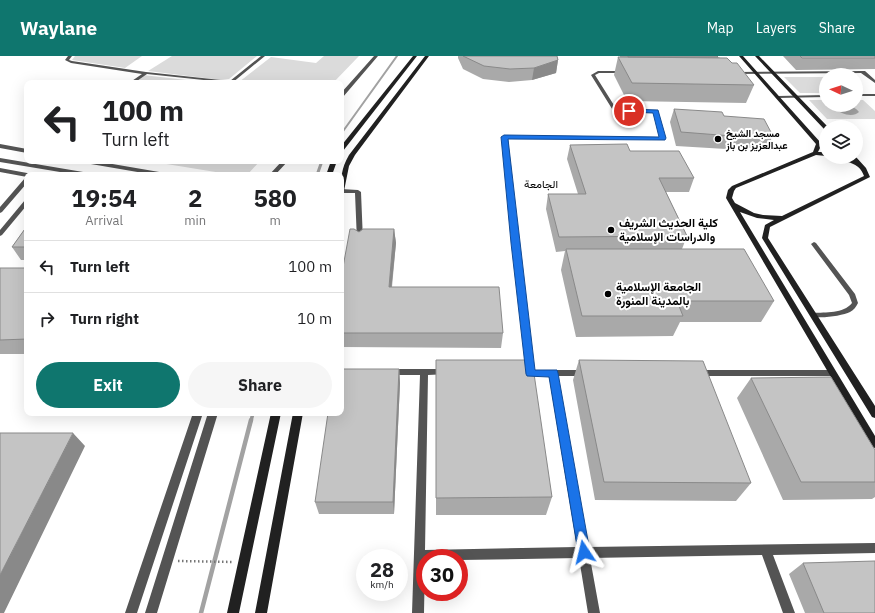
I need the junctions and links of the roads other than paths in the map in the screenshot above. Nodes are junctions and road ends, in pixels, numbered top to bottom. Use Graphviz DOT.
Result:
graph roads {
  1 [pos="70,56"];
  2 [pos="263,56"];
  3 [pos="376,56"];
  4 [pos="416,56"];
  5 [pos="427,56"];
  6 [pos="741,56"];
  7 [pos="757,56"];
  8 [pos="628,72"];
  9 [pos="819,72"];
  10 [pos="863,72"];
  11 [pos="146,73"];
  12 [pos="727,73"];
  13 [pos="756,73"];
  14 [pos="772,73"];
  15 [pos="136,80"];
  16 [pos="212,80"];
  17 [pos="233,80"];
  18 [pos="875,82"];
  19 [pos="344,93"];
  20 [pos="875,95"];
  21 [pos="819,96"];
  22 [pos="863,96"];
  23 [pos="778,97"];
  24 [pos="794,97"];
  25 [pos="808,117"];
  26 [pos="815,117"];
  27 [pos="819,121"];
  28 [pos="0,146"];
  29 [pos="344,146"];
  30 [pos="24,150"];
  31 [pos="814,153"];
  32 [pos="819,153"];
  33 [pos="0,160"];
  34 [pos="24,164"];
  35 [pos="24,164"];
  36 [pos="101,164"];
  37 [pos="281,164"];
  38 [pos="856,164"];
  39 [pos="859,164"];
  40 [pos="864,169"];
  41 [pos="0,170"];
  42 [pos="72,172"];
  43 [pos="148,172"];
  44 [pos="275,172"];
  45 [pos="24,174"];
  46 [pos="344,176"];
  47 [pos="24,183"];
  48 [pos="344,191"];
  49 [pos="729,198"];
  50 [pos="24,206"];
  51 [pos="0,211"];
  52 [pos="784,218"];
  53 [pos="0,234"];
  54 [pos="360,243"];
  55 [pos="814,244"];
  56 [pos="813,315"];
  57 [pos="395,372"];
  58 [pos="424,372"];
  59 [pos="454,373"];
  60 [pos="516,373"];
  61 [pos="553,373"];
  62 [pos="593,373"];
  63 [pos="689,373"];
  64 [pos="832,373"];
  65 [pos="531,374"];
  66 [pos="875,414"];
  67 [pos="197,416"];
  68 [pos="212,416"];
  69 [pos="275,416"];
  70 [pos="297,416"];
  71 [pos="875,444"];
  72 [pos="875,548"];
  73 [pos="420,549"];
  74 [pos="766,550"];
  75 [pos="584,552"];
  76 [pos="468,554"];
  77 [pos="418,601"];
  78 [pos="131,613"];
  79 [pos="151,613"];
  80 [pos="232,613"];
  81 [pos="261,613"];
  82 [pos="418,613"];
  83 [pos="594,613"];
  84 [pos="789,613"];
  1 -- 11 [label="lane"];
  2 -- 17 [label="lane"];
  3 -- 19 [label="street"];
  4 -- 29 [label="main road"];
  5 -- 46 [label="main road"];
  6 -- 13 [label="main road"];
  7 -- 14 [label="main road"];
  8 -- 65 [label="lane"];
  9 -- 14 [label="lane"];
  10 -- 18 [label="street"];
  11 -- 15 [label="lane"];
  11 -- 16 [label="lane"];
  12 -- 13 [label="lane"];
  13 -- 14 [label="lane"];
  13 -- 23 [label="main road"];
  14 -- 24 [label="main road"];
  20 -- 22 [label="street"];
  21 -- 24 [label="street"];
  23 -- 24 [label="street"];
  23 -- 31 [label="main road"];
  24 -- 26 [label="main road"];
  25 -- 26 [label="main road"];
  26 -- 27 [label="main road"];
  28 -- 30 [label="street"];
  31 -- 32 [label="main road"];
  31 -- 49 [label="main road"];
  33 -- 35 [label="street"];
  34 -- 42 [label="street"];
  36 -- 43 [label="street"];
  37 -- 44 [label="street"];
  38 -- 40 [label="main road"];
  39 -- 40 [label="main road"];
  40 -- 52 [label="main road"];
  41 -- 45 [label="street"];
  47 -- 51 [label="street"];
  48 -- 54 [label="lane"];
  49 -- 52 [label="main road"];
  49 -- 64 [label="main road"];
  50 -- 53 [label="street"];
  52 -- 56 [label="main road"];
  55 -- 56 [label="lane"];
  56 -- 66 [label="main road"];
  57 -- 58 [label="street"];
  58 -- 59 [label="street"];
  58 -- 73 [label="street"];
  60 -- 65 [label="street"];
  61 -- 62 [label="street"];
  61 -- 65 [label="street"];
  61 -- 75 [label="street"];
  63 -- 64 [label="street"];
  64 -- 71 [label="main road"];
  67 -- 78 [label="street"];
  68 -- 79 [label="street"];
  69 -- 80 [label="main road"];
  70 -- 81 [label="main road"];
  72 -- 74 [label="street"];
  74 -- 75 [label="street"];
  74 -- 84 [label="street"];
  75 -- 76 [label="street"];
  75 -- 83 [label="street"];
  77 -- 82 [label="street"];
}
